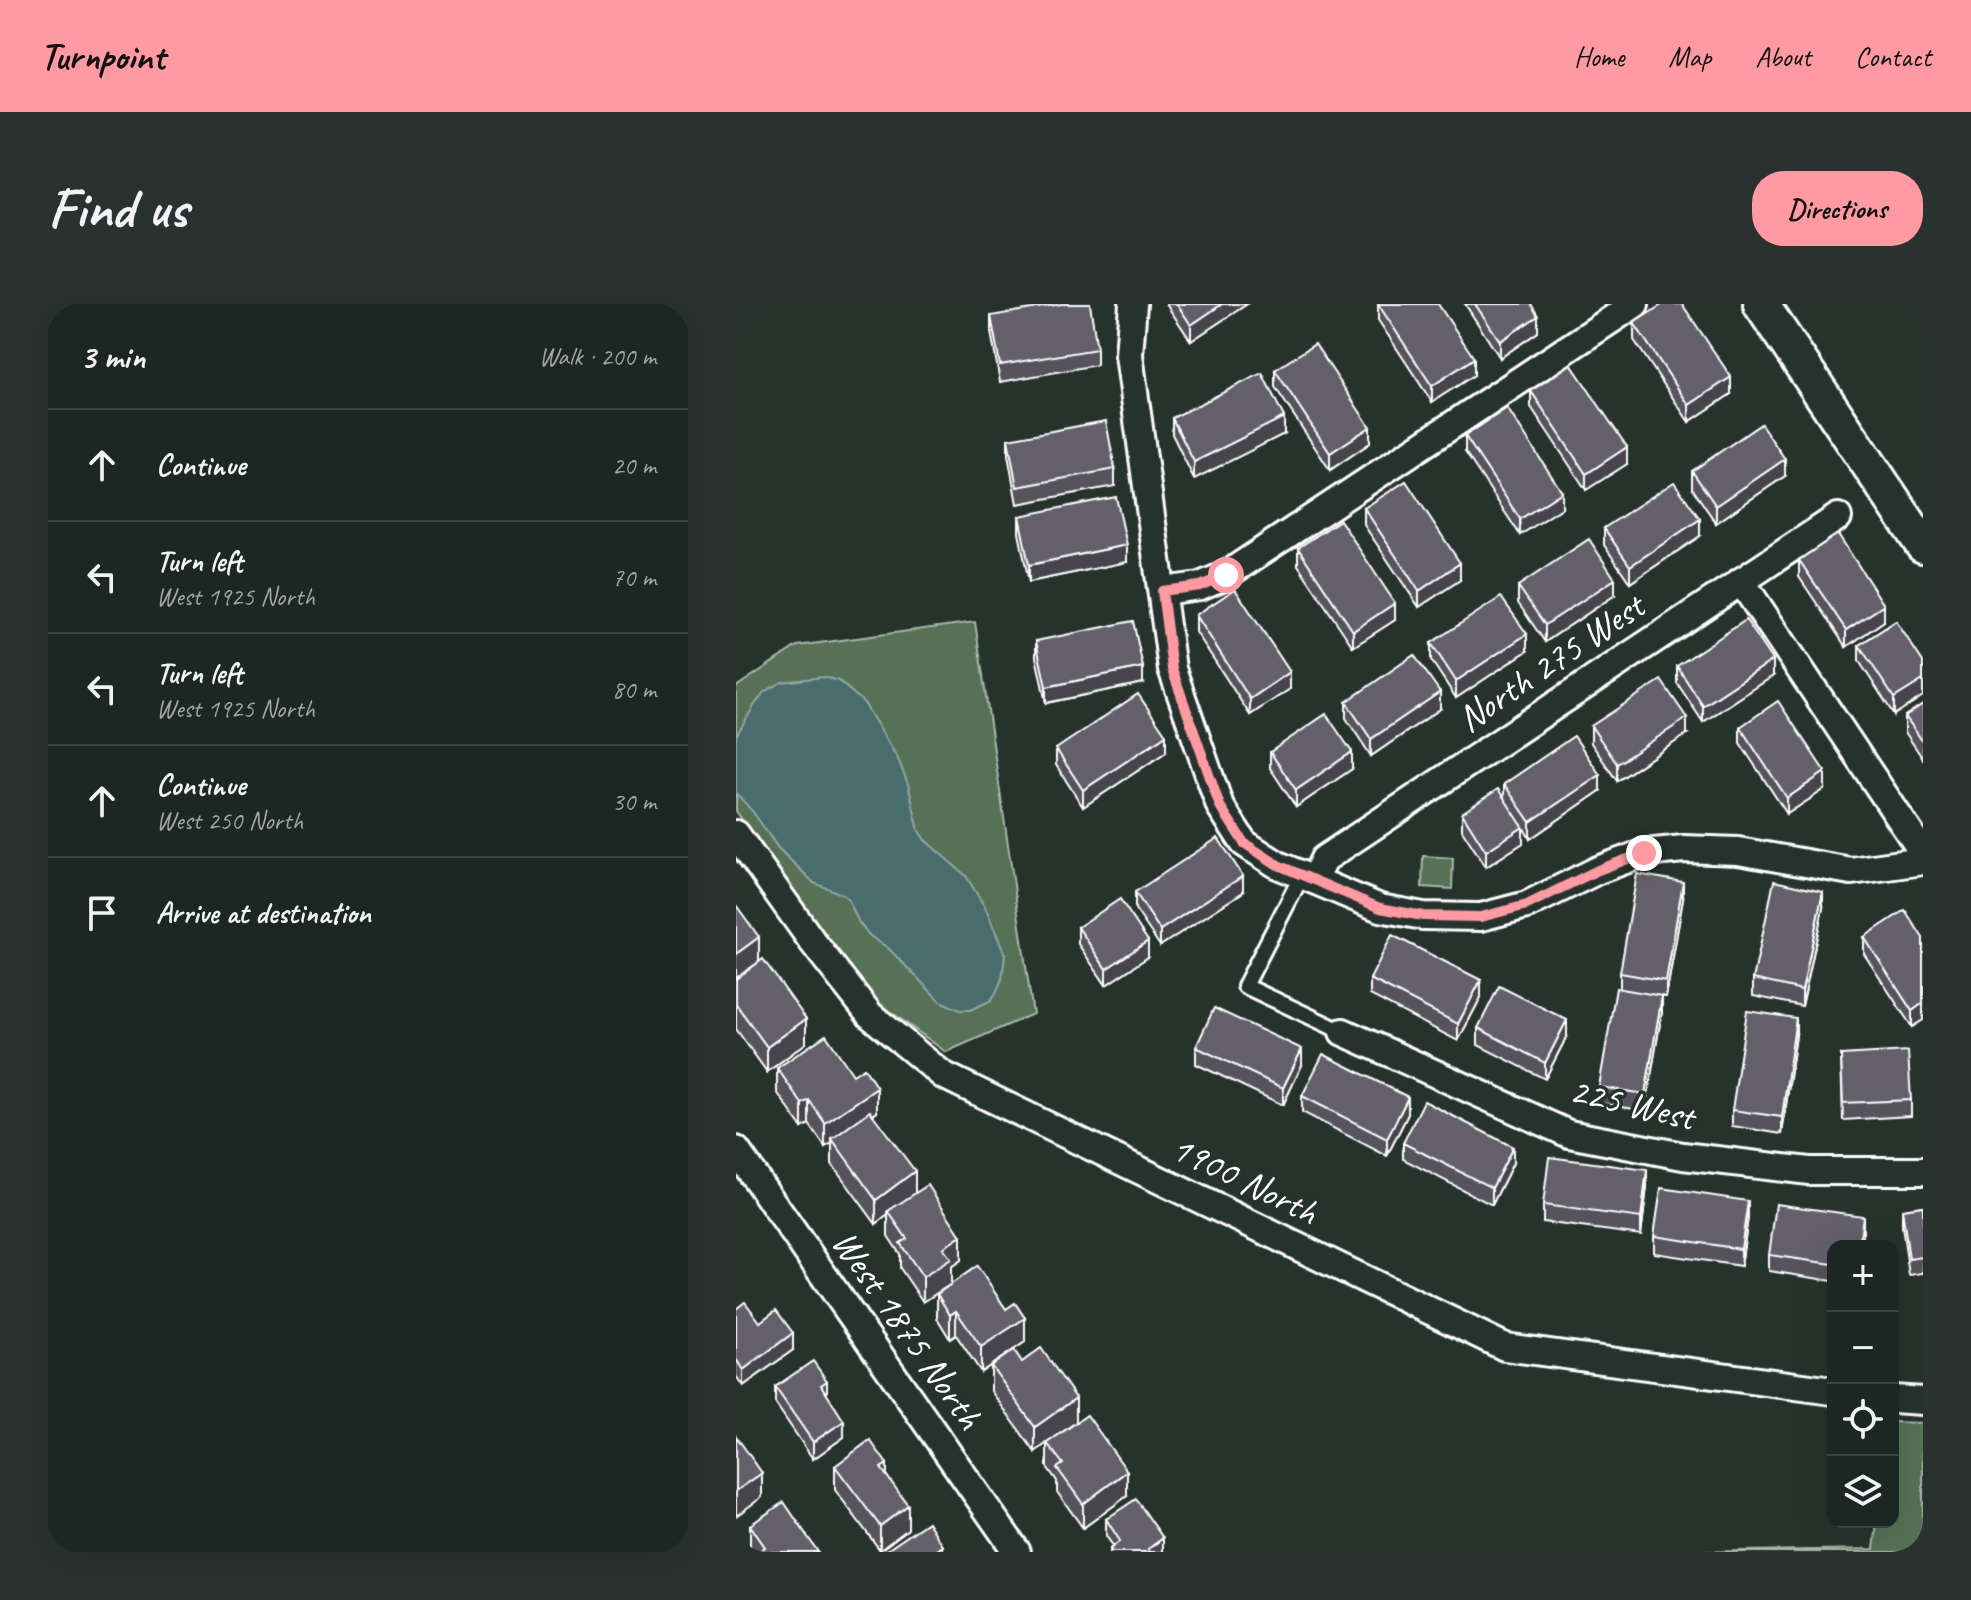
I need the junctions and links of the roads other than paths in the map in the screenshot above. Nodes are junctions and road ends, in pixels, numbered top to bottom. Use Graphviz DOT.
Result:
graph roads {
  1 [pos="1133,304"];
  2 [pos="1635,304"];
  3 [pos="1761,304"];
  4 [pos="1838,517"];
  5 [pos="1923,545"];
  6 [pos="1741,581"];
  7 [pos="1162,591"];
  8 [pos="736,834"];
  9 [pos="1923,853"];
  10 [pos="1923,861"];
  11 [pos="1308,878"];
  12 [pos="1343,1032"];
  13 [pos="736,1150"];
  14 [pos="1923,1171"];
  15 [pos="1827,1390"];
  16 [pos="1899,1399"];
  17 [pos="1923,1401"];
  18 [pos="1017,1552"];
  1 -- 7 [label="street"];
  2 -- 7 [label="street"];
  3 -- 5 [label="street"];
  4 -- 6 [label="street, North 275 West"];
  6 -- 9 [label="street"];
  6 -- 11 [label="street, North 275 West"];
  7 -- 11 [label="street"];
  8 -- 15 [label="street, 1900 North"];
  10 -- 11 [label="street"];
  11 -- 12 [label="lane"];
  12 -- 14 [label="street, 225 West"];
  13 -- 18 [label="street, West 1875 North"];
  16 -- 17 [label="street"];
}
